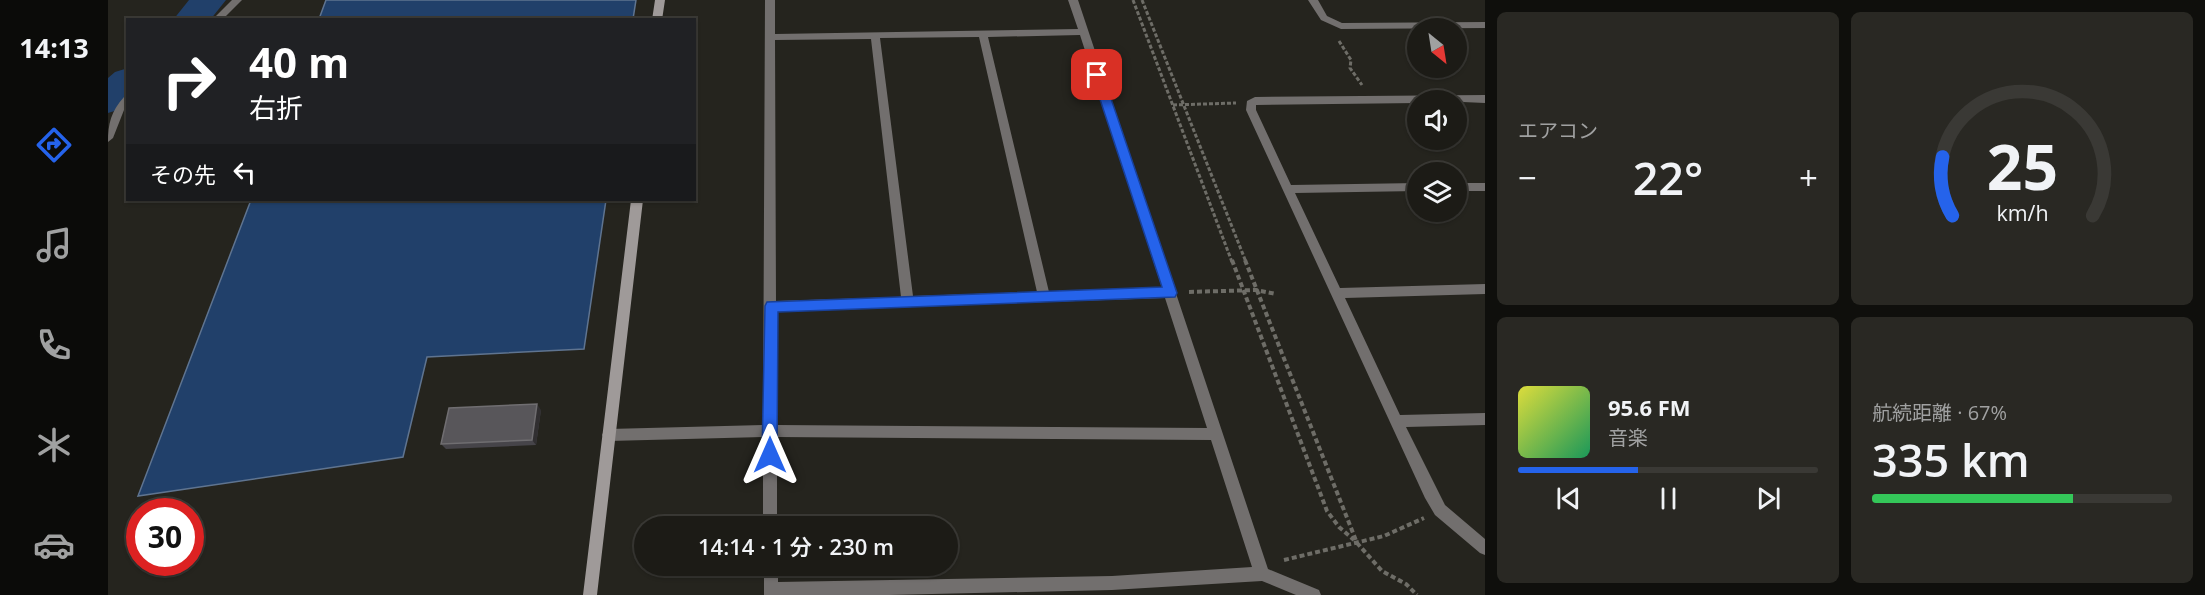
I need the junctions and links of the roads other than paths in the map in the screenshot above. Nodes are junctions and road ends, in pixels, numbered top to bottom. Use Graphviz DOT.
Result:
graph roads {
  1 [pos="237,0"];
  2 [pos="660,0"];
  3 [pos="771,0"];
  4 [pos="1073,0"];
  5 [pos="1313,0"];
  6 [pos="218,18"];
  7 [pos="657,18"];
  8 [pos="1485,25"];
  9 [pos="1083,32"];
  10 [pos="983,34"];
  11 [pos="875,35"];
  12 [pos="771,37"];
  13 [pos="1485,99"];
  14 [pos="126,102"];
  15 [pos="108,138"];
  16 [pos="1467,187"];
  17 [pos="1485,187"];
  18 [pos="1407,188"];
  19 [pos="1288,189"];
  20 [pos="637,201"];
  21 [pos="1485,289"];
  22 [pos="1335,292"];
  23 [pos="1170,293"];
  24 [pos="1044,296"];
  25 [pos="909,301"];
  26 [pos="772,306"];
  27 [pos="1485,419"];
  28 [pos="1396,421"];
  29 [pos="769,431"];
  30 [pos="1216,434"];
  31 [pos="609,435"];
  32 [pos="770,516"];
  33 [pos="1485,549"];
  34 [pos="1262,574"];
  35 [pos="771,576"];
  36 [pos="1113,589"];
  37 [pos="940,591"];
  38 [pos="771,593"];
  39 [pos="590,595"];
  40 [pos="1314,595"];
  1 -- 6 [label="street"];
  2 -- 7 [label="street"];
  3 -- 12 [label="street"];
  4 -- 9 [label="street"];
  5 -- 8 [label="street"];
  9 -- 10 [label="street"];
  9 -- 23 [label="street"];
  10 -- 11 [label="street"];
  10 -- 24 [label="street"];
  11 -- 12 [label="street"];
  11 -- 25 [label="street"];
  12 -- 26 [label="street"];
  13 -- 19 [label="street"];
  14 -- 15 [label="street"];
  16 -- 17 [label="street"];
  18 -- 19 [label="street"];
  19 -- 22 [label="street"];
  20 -- 31 [label="street"];
  21 -- 22 [label="street"];
  22 -- 28 [label="street"];
  23 -- 24 [label="street"];
  23 -- 30 [label="street"];
  24 -- 25 [label="street"];
  25 -- 26 [label="street"];
  26 -- 29 [label="street"];
  27 -- 28 [label="street"];
  28 -- 33 [label="street"];
  29 -- 30 [label="street"];
  29 -- 31 [label="street"];
  29 -- 32 [label="street"];
  30 -- 34 [label="street"];
  31 -- 39 [label="street"];
  34 -- 36 [label="street"];
  34 -- 40 [label="street"];
  35 -- 38 [label="street"];
  36 -- 37 [label="street"];
  37 -- 38 [label="street"];
}
